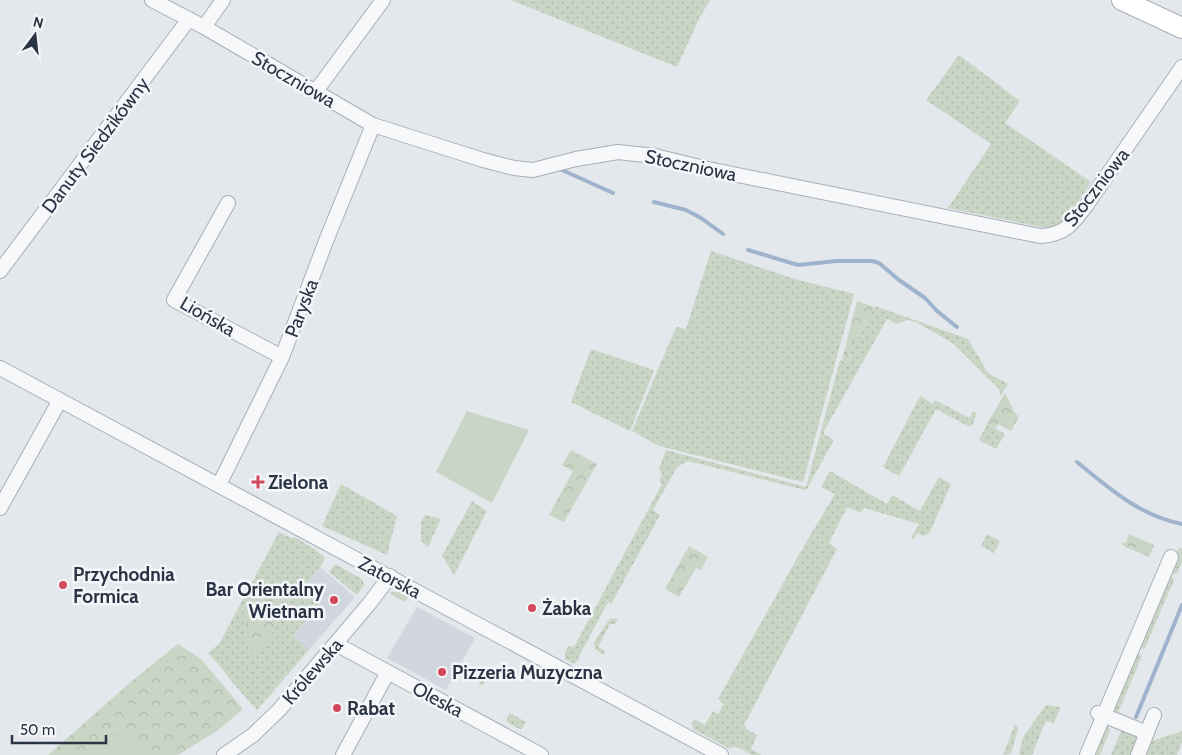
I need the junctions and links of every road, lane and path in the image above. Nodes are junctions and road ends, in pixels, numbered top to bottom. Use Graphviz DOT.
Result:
graph roads {
  1 [pos="152,0"];
  2 [pos="223,0"];
  3 [pos="383,0"];
  4 [pos="1122,0"];
  5 [pos="189,18"];
  6 [pos="204,27"];
  7 [pos="1182,28"];
  8 [pos="1182,67"];
  9 [pos="316,91"];
  10 [pos="373,125"];
  11 [pos="228,204"];
  12 [pos="0,271"];
  13 [pos="282,357"];
  14 [pos="0,368"];
  15 [pos="60,400"];
  16 [pos="219,485"];
  17 [pos="0,508"];
  18 [pos="1171,556"];
  19 [pos="390,576"];
  20 [pos="336,644"];
  21 [pos="388,672"];
  22 [pos="1101,714"];
  23 [pos="1154,715"];
  24 [pos="1147,733"];
  25 [pos="224,755"];
  26 [pos="343,755"];
  27 [pos="541,755"];
  28 [pos="721,755"];
  29 [pos="1087,755"];
  30 [pos="1138,755"];
  1 -- 5 [label="street, Stoczniowa"];
  2 -- 6 [label="street"];
  3 -- 9 [label="street"];
  4 -- 7 [label="street"];
  5 -- 6 [label="street, Stoczniowa"];
  5 -- 12 [label="street, Danuty Siedzikówny"];
  6 -- 9 [label="street, Stoczniowa"];
  8 -- 10 [label="street, Stoczniowa"];
  9 -- 10 [label="street, Stoczniowa"];
  10 -- 13 [label="street, Paryska"];
  11 -- 13 [label="street, Liońska"];
  13 -- 16 [label="street, Paryska"];
  14 -- 15 [label="street, Zatorska"];
  15 -- 16 [label="street, Zatorska"];
  15 -- 17 [label="street"];
  16 -- 19 [label="street, Zatorska"];
  18 -- 22 [label="street"];
  19 -- 20 [label="street, Królewska"];
  19 -- 28 [label="street, Zatorska"];
  20 -- 21 [label="street, Oleska"];
  20 -- 25 [label="street, Królewska"];
  21 -- 26 [label="street"];
  21 -- 27 [label="street, Oleska"];
  22 -- 24 [label="street"];
  22 -- 29 [label="street"];
  23 -- 24 [label="street"];
  24 -- 30 [label="street"];
}
